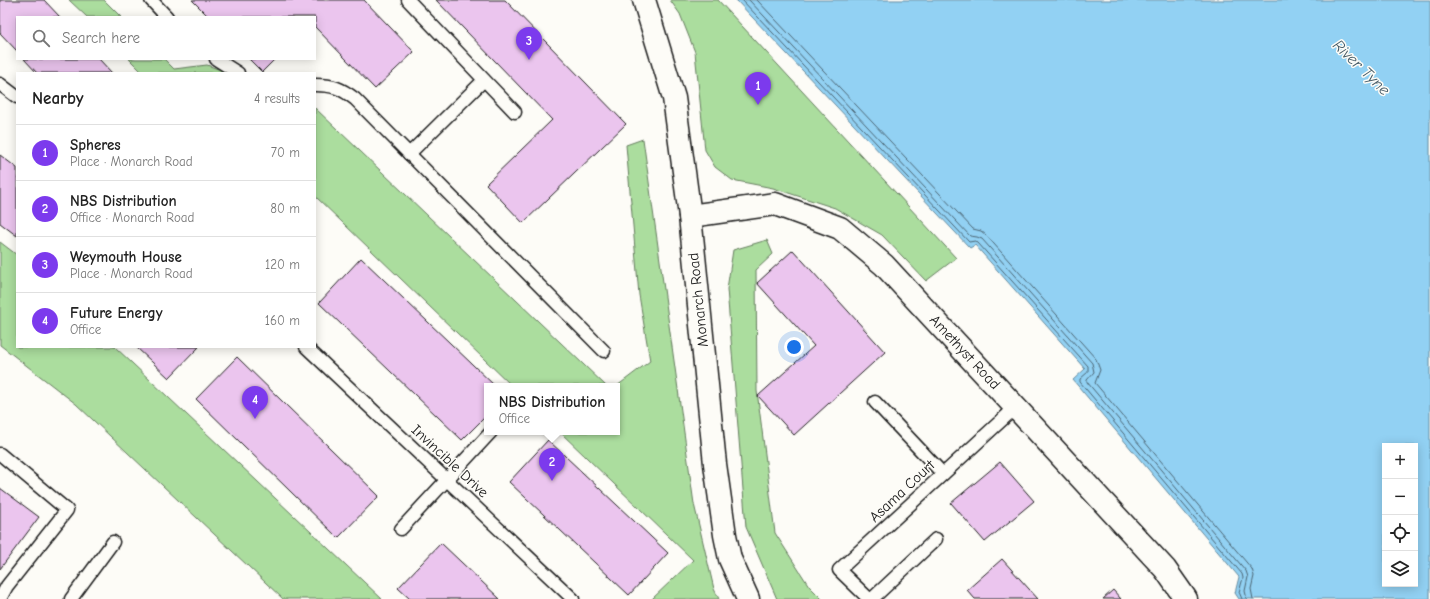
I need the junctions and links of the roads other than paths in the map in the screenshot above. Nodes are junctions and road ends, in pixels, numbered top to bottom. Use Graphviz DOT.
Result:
graph roads {
  1 [pos="151,0"];
  2 [pos="408,0"];
  3 [pos="644,0"];
  4 [pos="166,16"];
  5 [pos="218,60"];
  6 [pos="236,72"];
  7 [pos="484,80"];
  8 [pos="0,84"];
  9 [pos="316,85"];
  10 [pos="16,96"];
  11 [pos="516,112"];
  12 [pos="409,154"];
  13 [pos="690,216"];
  14 [pos="307,348"];
  15 [pos="604,350"];
  16 [pos="874,402"];
  17 [pos="1016,407"];
  18 [pos="488,435"];
  19 [pos="0,454"];
  20 [pos="943,474"];
  21 [pos="446,480"];
  22 [pos="400,529"];
  23 [pos="936,539"];
  24 [pos="113,542"];
  25 [pos="0,599"];
  26 [pos="70,599"];
  27 [pos="573,599"];
  28 [pos="748,599"];
  29 [pos="869,599"];
  30 [pos="872,599"];
  31 [pos="1186,599"];
  1 -- 4 [label="lane"];
  2 -- 7 [label="lane"];
  3 -- 13 [label="street, Monarch Road"];
  5 -- 6 [label="lane"];
  7 -- 11 [label="lane"];
  7 -- 12 [label="lane"];
  8 -- 10 [label="lane"];
  9 -- 12 [label="lane"];
  12 -- 15 [label="lane"];
  13 -- 17 [label="street, Amethyst Road"];
  13 -- 28 [label="street, Monarch Road"];
  14 -- 21 [label="lane, Invincible Drive"];
  16 -- 20 [label="lane"];
  17 -- 20 [label="lane, Asama Court"];
  17 -- 31 [label="street, Amethyst Road"];
  18 -- 21 [label="lane"];
  19 -- 25 [label="lane"];
  20 -- 29 [label="lane, Asama Court"];
  21 -- 22 [label="lane"];
  21 -- 27 [label="lane, Invincible Drive"];
  23 -- 30 [label="lane"];
  24 -- 26 [label="lane"];
}
